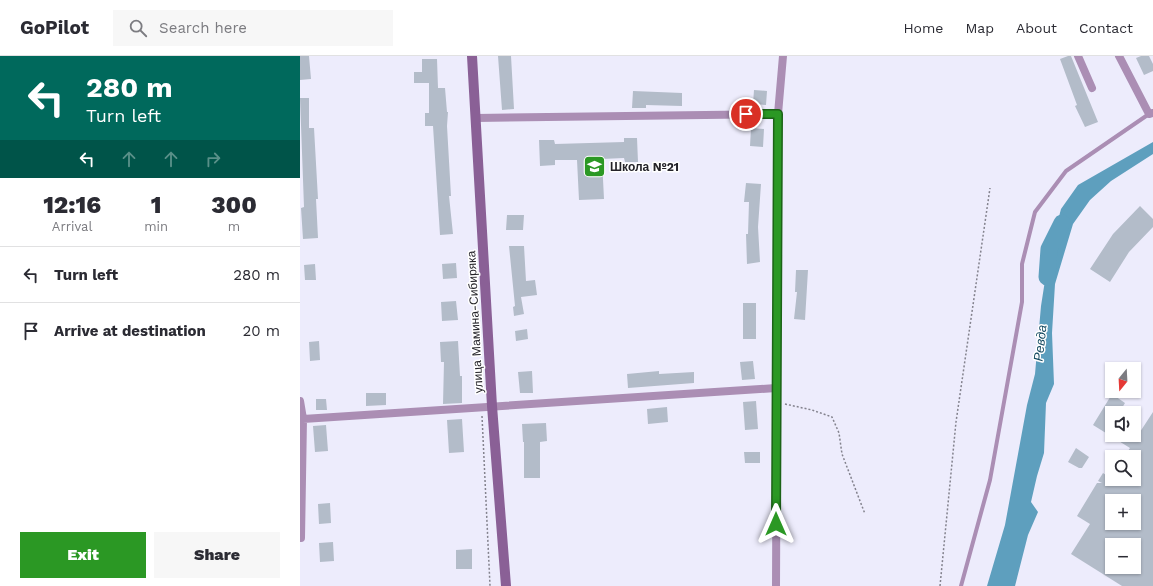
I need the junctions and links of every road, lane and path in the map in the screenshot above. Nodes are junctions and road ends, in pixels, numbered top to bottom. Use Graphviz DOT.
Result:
graph roads {
  1 [pos="472,56"];
  2 [pos="783,56"];
  3 [pos="1078,56"];
  4 [pos="1119,56"];
  5 [pos="1092,88"];
  6 [pos="1151,113"];
  7 [pos="778,114"];
  8 [pos="476,118"];
  9 [pos="990,188"];
  10 [pos="776,388"];
  11 [pos="300,401"];
  12 [pos="776,401"];
  13 [pos="492,406"];
  14 [pos="481,407"];
  15 [pos="303,419"];
  16 [pos="865,514"];
  17 [pos="301,538"];
  18 [pos="490,586"];
  19 [pos="506,586"];
  20 [pos="776,586"];
  21 [pos="940,586"];
  22 [pos="961,586"];
  1 -- 8 [label="street, улица Мамина-Сибиряка"];
  2 -- 7 [label="street"];
  3 -- 5 [label="street"];
  4 -- 6 [label="street"];
  6 -- 22 [label="lane"];
  7 -- 8 [label="street"];
  7 -- 10 [label="street"];
  8 -- 13 [label="street, улица Мамина-Сибиряка"];
  9 -- 21 [label="path"];
  10 -- 12 [label="street"];
  10 -- 13 [label="street"];
  11 -- 15 [label="street"];
  12 -- 16 [label="path"];
  12 -- 20 [label="street"];
  13 -- 14 [label="street"];
  13 -- 19 [label="street, улица Мамина-Сибиряка"];
  14 -- 15 [label="street"];
  14 -- 18 [label="path"];
  15 -- 17 [label="street"];
}
